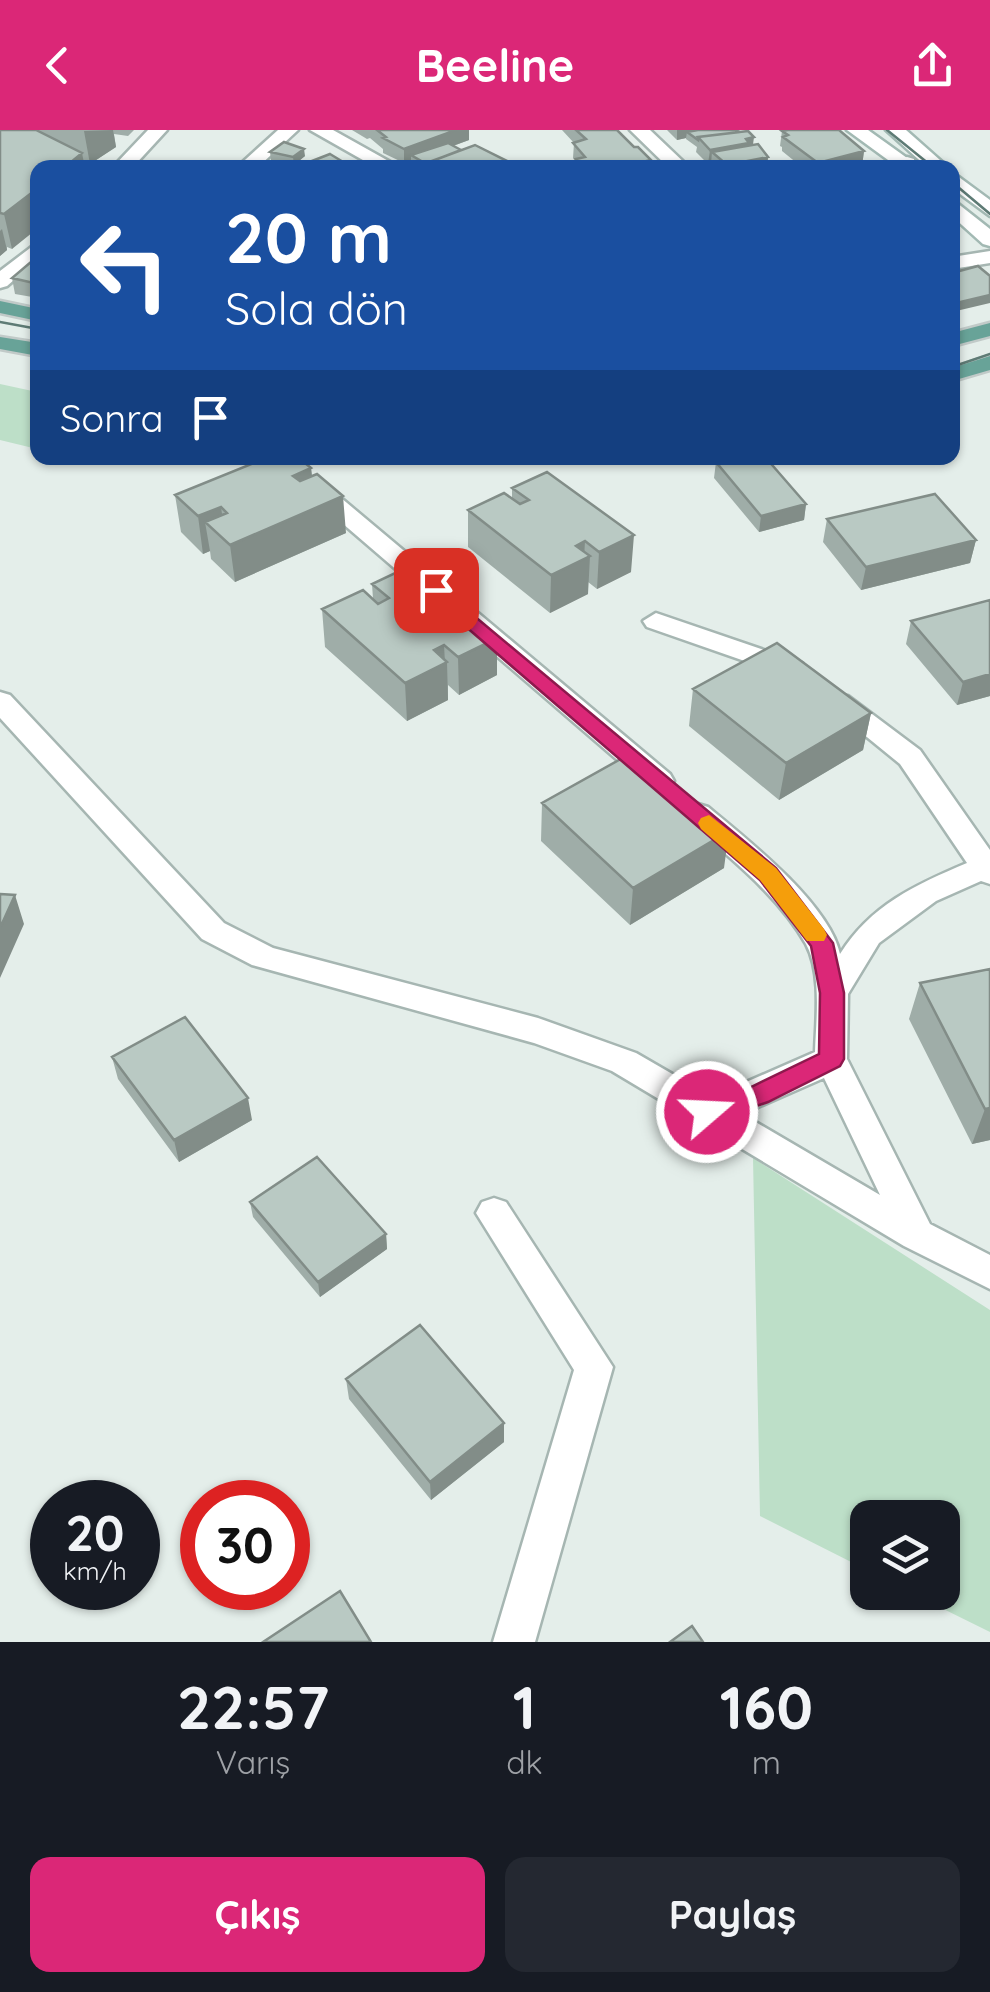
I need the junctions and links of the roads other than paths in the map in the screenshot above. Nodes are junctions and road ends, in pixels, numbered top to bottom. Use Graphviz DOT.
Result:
graph roads {
  1 [pos="158,130"];
  2 [pos="290,130"];
  3 [pos="319,130"];
  4 [pos="639,130"];
  5 [pos="856,130"];
  6 [pos="896,130"];
  7 [pos="129,160"];
  8 [pos="254,160"];
  9 [pos="377,160"];
  10 [pos="672,160"];
  11 [pos="902,160"];
  12 [pos="931,160"];
  13 [pos="960,185"];
  14 [pos="990,210"];
  15 [pos="960,212"];
  16 [pos="990,240"];
  17 [pos="30,255"];
  18 [pos="990,257"];
  19 [pos="960,263"];
  20 [pos="0,282"];
  21 [pos="0,307"];
  22 [pos="30,313"];
  23 [pos="990,329"];
  24 [pos="960,338"];
  25 [pos="0,344"];
  26 [pos="30,349"];
  27 [pos="990,363"];
  28 [pos="960,372"];
  29 [pos="291,469"];
  30 [pos="656,621"];
  31 [pos="0,701"];
  32 [pos="988,870"];
  33 [pos="832,993"];
  34 [pos="831,1059"];
  35 [pos="707,1112"];
  36 [pos="494,1212"];
  37 [pos="917,1235"];
  38 [pos="990,1273"];
  39 [pos="514,1642"];
  1 -- 7 [label="street"];
  2 -- 8 [label="street"];
  3 -- 9 [label="street"];
  4 -- 10 [label="street"];
  5 -- 11 [label="street"];
  6 -- 12 [label="street"];
  13 -- 14 [label="street"];
  15 -- 16 [label="street"];
  17 -- 20 [label="street"];
  18 -- 19 [label="street"];
  21 -- 22 [label="main road"];
  23 -- 24 [label="main road"];
  25 -- 26 [label="main road"];
  27 -- 28 [label="main road"];
  29 -- 33 [label="street"];
  30 -- 32 [label="street"];
  31 -- 35 [label="street"];
  32 -- 33 [label="street"];
  33 -- 34 [label="street"];
  34 -- 35 [label="street"];
  34 -- 37 [label="street"];
  35 -- 37 [label="street"];
  36 -- 39 [label="street"];
  37 -- 38 [label="street"];
}
